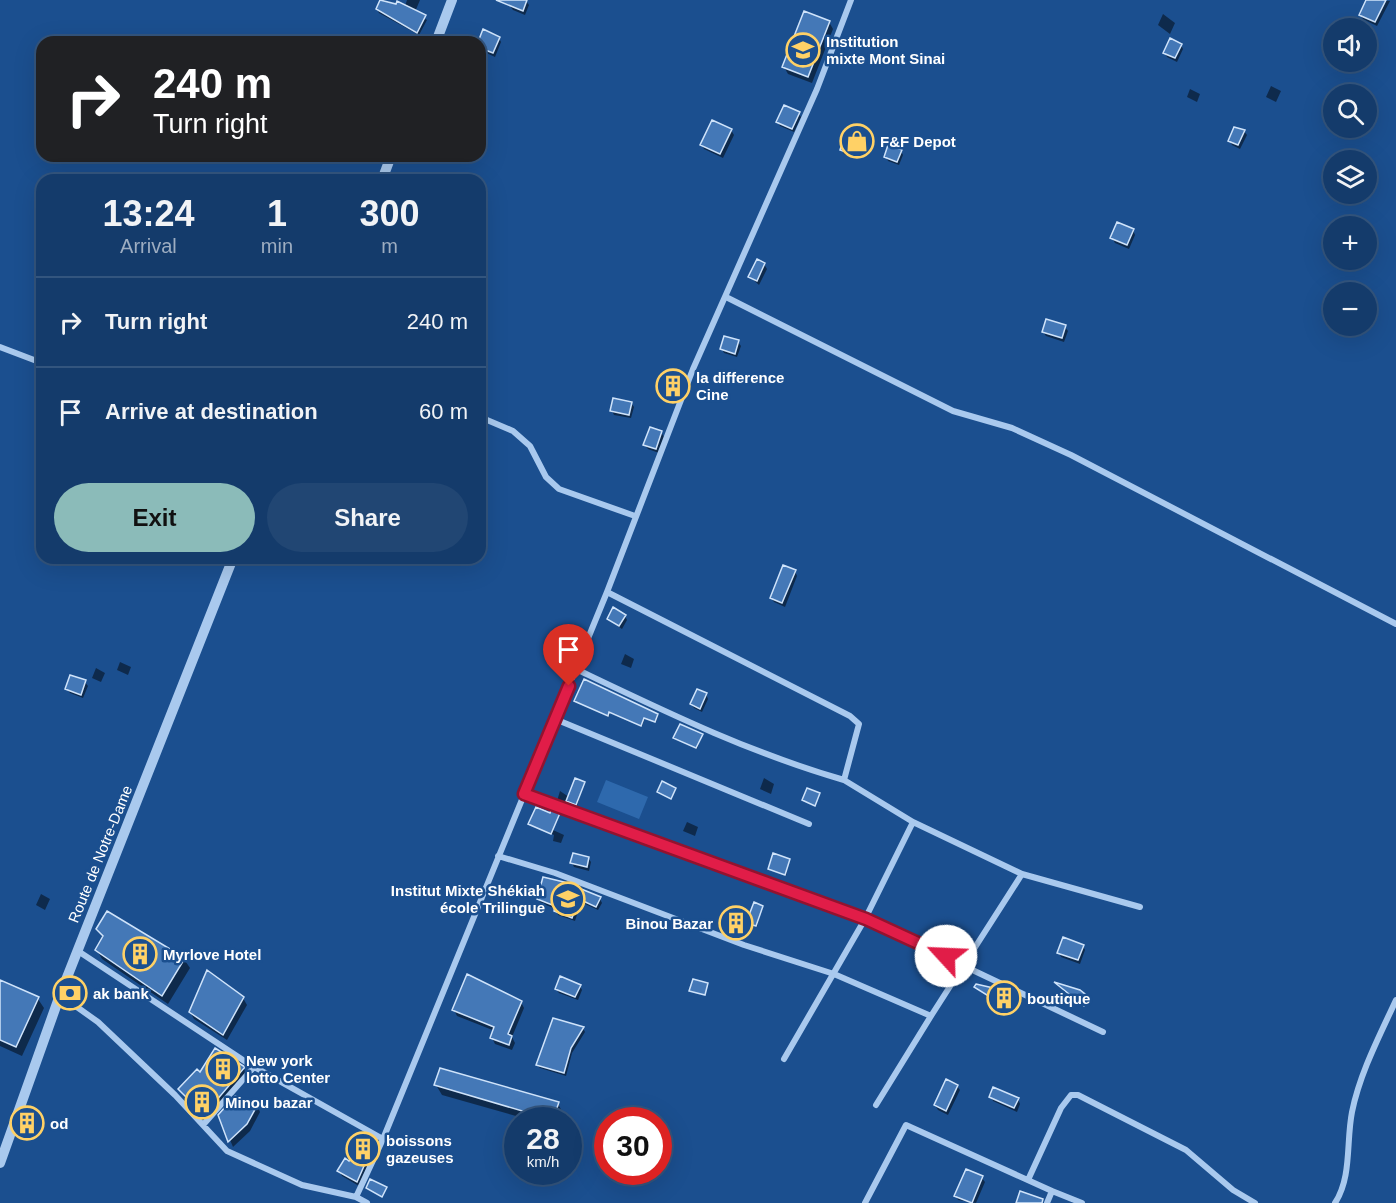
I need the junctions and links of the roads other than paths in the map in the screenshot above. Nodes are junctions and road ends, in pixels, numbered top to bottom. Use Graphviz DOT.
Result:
graph roads {
  1 [pos="452,0"];
  2 [pos="851,0"];
  3 [pos="438,36"];
  4 [pos="726,297"];
  5 [pos="0,347"];
  6 [pos="36,361"];
  7 [pos="486,420"];
  8 [pos="635,516"];
  9 [pos="231,564"];
  10 [pos="607,592"];
  11 [pos="1396,624"];
  12 [pos="576,669"];
  13 [pos="555,719"];
  14 [pos="844,780"];
  15 [pos="524,794"];
  16 [pos="913,822"];
  17 [pos="809,824"];
  18 [pos="498,856"];
  19 [pos="1022,874"];
  20 [pos="1140,907"];
  21 [pos="866,919"];
  22 [pos="78,951"];
  23 [pos="966,965"];
  24 [pos="834,974"];
  25 [pos="60,994"];
  26 [pos="1396,1000"];
  27 [pos="931,1016"];
  28 [pos="1103,1032"];
  29 [pos="784,1059"];
  30 [pos="254,1067"];
  31 [pos="876,1105"];
  32 [pos="203,1125"];
  33 [pos="383,1139"];
  34 [pos="0,1163"];
  35 [pos="1028,1180"];
  36 [pos="1052,1191"];
  37 [pos="356,1197"];
  38 [pos="368,1203"];
  39 [pos="865,1203"];
  40 [pos="1047,1203"];
  41 [pos="1082,1203"];
  42 [pos="1255,1203"];
  43 [pos="1335,1203"];
  1 -- 3 [label="street"];
  2 -- 4 [label="street"];
  4 -- 8 [label="street"];
  4 -- 11 [label="street"];
  5 -- 6 [label="street"];
  7 -- 8 [label="street"];
  8 -- 10 [label="street"];
  9 -- 22 [label="street, Route de Notre-Dame"];
  10 -- 12 [label="street"];
  10 -- 14 [label="street"];
  12 -- 13 [label="street"];
  12 -- 14 [label="street"];
  13 -- 15 [label="street"];
  13 -- 17 [label="street"];
  14 -- 16 [label="street"];
  15 -- 18 [label="street"];
  15 -- 21 [label="street"];
  16 -- 19 [label="street"];
  16 -- 21 [label="street"];
  18 -- 24 [label="street"];
  18 -- 33 [label="street"];
  19 -- 20 [label="street"];
  19 -- 23 [label="street"];
  21 -- 23 [label="street"];
  21 -- 24 [label="street"];
  22 -- 25 [label="street, Route de Notre-Dame"];
  22 -- 30 [label="street"];
  23 -- 27 [label="street"];
  23 -- 28 [label="street"];
  24 -- 27 [label="street"];
  24 -- 29 [label="street"];
  25 -- 32 [label="street"];
  25 -- 34 [label="street, Route de Notre-Dame"];
  26 -- 43 [label="street"];
  27 -- 31 [label="street"];
  30 -- 32 [label="street"];
  30 -- 33 [label="street"];
  32 -- 37 [label="street"];
  33 -- 37 [label="street"];
  35 -- 36 [label="street"];
  35 -- 39 [label="street"];
  35 -- 42 [label="street"];
  36 -- 40 [label="street"];
  36 -- 41 [label="street"];
  37 -- 38 [label="street"];
}
